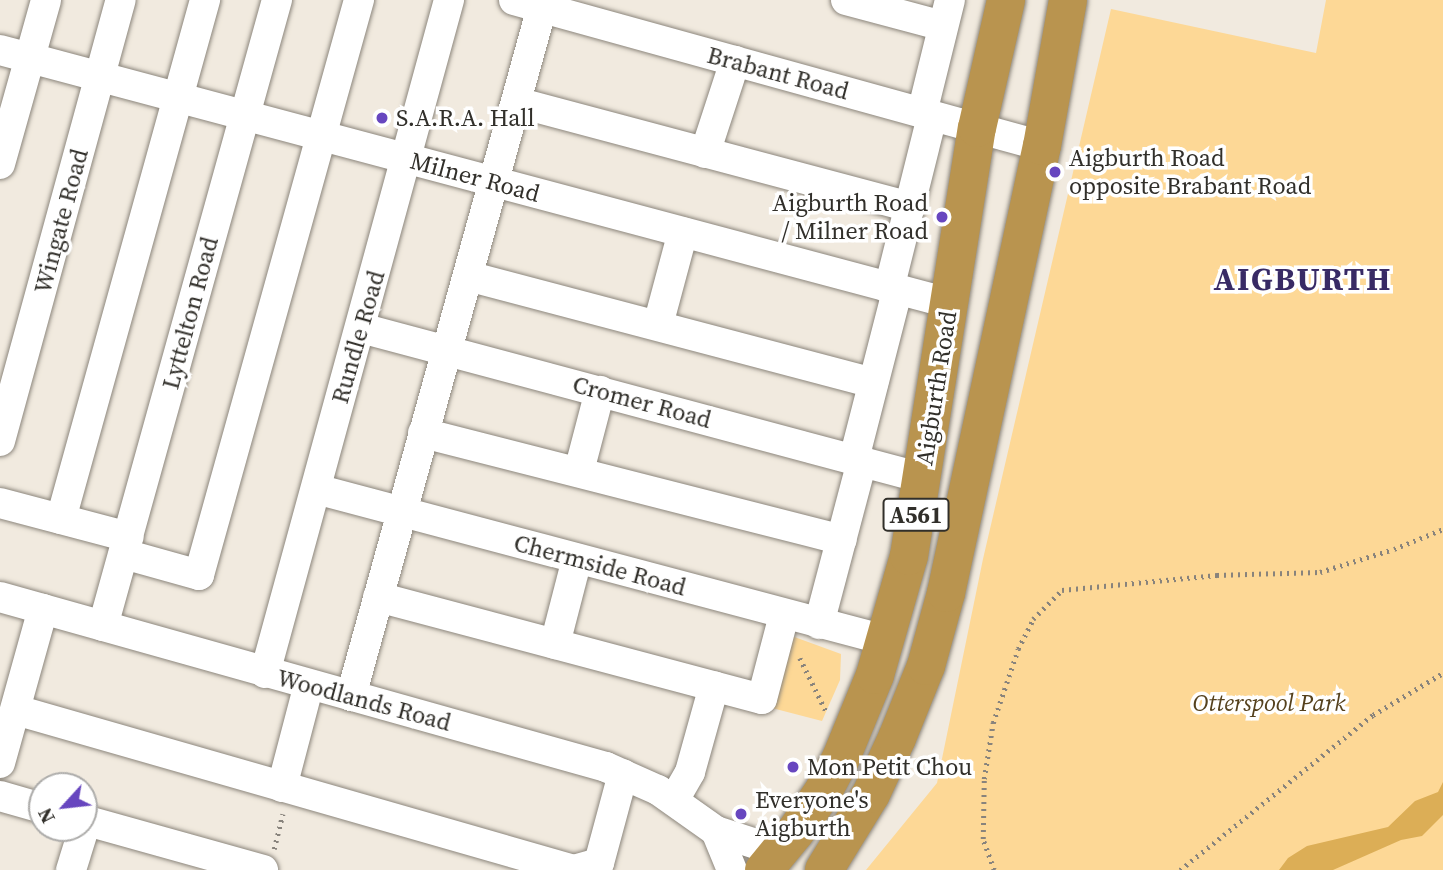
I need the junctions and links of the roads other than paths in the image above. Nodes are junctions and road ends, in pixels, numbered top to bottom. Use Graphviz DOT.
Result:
graph roads {
  1 [pos="46,0"];
  2 [pos="121,0"];
  3 [pos="205,0"];
  4 [pos="277,0"];
  5 [pos="359,0"];
  6 [pos="449,0"];
  7 [pos="846,0"];
  8 [pos="1006,0"];
  9 [pos="1068,0"];
  10 [pos="533,3"];
  11 [pos="947,13"];
  12 [pos="0,50"];
  13 [pos="30,59"];
  14 [pos="734,61"];
  15 [pos="100,78"];
  16 [pos="178,99"];
  17 [pos="516,102"];
  18 [pos="927,114"];
  19 [pos="244,116"];
  20 [pos="977,128"];
  21 [pos="320,137"];
  22 [pos="1042,145"];
  23 [pos="705,153"];
  24 [pos="407,159"];
  25 [pos="0,164"];
  26 [pos="494,183"];
  27 [pos="909,207"];
  28 [pos="683,232"];
  29 [pos="468,276"];
  30 [pos="893,290"];
  31 [pos="949,303"];
  32 [pos="658,325"];
  33 [pos="361,328"];
  34 [pos="447,351"];
  35 [pos="873,383"];
  36 [pos="600,391"];
  37 [pos="423,433"];
  38 [pos="0,441"];
  39 [pos="858,460"];
  40 [pos="579,471"];
  41 [pos="922,478"];
  42 [pos="316,489"];
  43 [pos="0,503"];
  44 [pos="401,512"];
  45 [pos="61,519"];
  46 [pos="842,540"];
  47 [pos="127,546"];
  48 [pos="578,559"];
  49 [pos="0,597"];
  50 [pos="377,597"];
  51 [pos="43,609"];
  52 [pos="784,615"];
  53 [pos="819,624"];
  54 [pos="103,626"];
  55 [pos="885,640"];
  56 [pos="555,644"];
  57 [pos="265,673"];
  58 [pos="309,684"];
  59 [pos="714,686"];
  60 [pos="351,696"];
  61 [pos="16,710"];
  62 [pos="0,763"];
  63 [pos="623,774"];
  64 [pos="286,788"];
  65 [pos="0,796"];
  66 [pos="674,800"];
  67 [pos="28,804"];
  68 [pos="98,828"];
  69 [pos="716,831"];
  70 [pos="796,831"];
  71 [pos="79,842"];
  72 [pos="206,862"];
  73 [pos="267,863"];
  74 [pos="71,870"];
  75 [pos="574,870"];
  76 [pos="732,870"];
  77 [pos="764,870"];
  78 [pos="824,870"];
  1 -- 13 [label="street"];
  2 -- 15 [label="street, Wingate Road"];
  3 -- 16 [label="street"];
  4 -- 19 [label="street, Lyttelton Road"];
  5 -- 21 [label="street"];
  6 -- 24 [label="street, Rundle Road"];
  7 -- 11 [label="street"];
  8 -- 20 [label="highway, Aigburth Road / A561"];
  9 -- 22 [label="highway, Aigburth Road / A561"];
  10 -- 14 [label="street, Brabant Road"];
  10 -- 17 [label="street"];
  11 -- 18 [label="street"];
  12 -- 13 [label="street, Milner Road"];
  13 -- 15 [label="street, Milner Road"];
  13 -- 25 [label="street"];
  14 -- 18 [label="street, Brabant Road"];
  14 -- 23 [label="street"];
  15 -- 16 [label="street, Milner Road"];
  15 -- 38 [label="street, Wingate Road"];
  16 -- 19 [label="street, Milner Road"];
  16 -- 45 [label="street"];
  17 -- 23 [label="street"];
  17 -- 26 [label="street"];
  18 -- 20 [label="street, Brabant Road"];
  18 -- 27 [label="street"];
  19 -- 21 [label="street, Milner Road"];
  19 -- 47 [label="street, Lyttelton Road"];
  20 -- 22 [label="street, Brabant Road"];
  20 -- 31 [label="highway, Aigburth Road / A561"];
  21 -- 24 [label="street, Milner Road"];
  21 -- 47 [label="street"];
  22 -- 78 [label="highway, Aigburth Road / A561"];
  23 -- 27 [label="street"];
  24 -- 26 [label="street, Milner Road"];
  24 -- 33 [label="street, Rundle Road"];
  26 -- 28 [label="street, Milner Road"];
  26 -- 29 [label="street"];
  27 -- 30 [label="street"];
  28 -- 30 [label="street, Milner Road"];
  28 -- 32 [label="street"];
  29 -- 32 [label="street"];
  29 -- 34 [label="street"];
  30 -- 31 [label="street, Milner Road"];
  30 -- 35 [label="street"];
  31 -- 41 [label="highway, Aigburth Road / A561"];
  32 -- 35 [label="street"];
  33 -- 34 [label="street, Cromer Road"];
  33 -- 42 [label="street, Rundle Road"];
  34 -- 36 [label="street, Cromer Road"];
  34 -- 37 [label="street"];
  35 -- 39 [label="street"];
  36 -- 39 [label="street, Cromer Road"];
  36 -- 40 [label="street"];
  37 -- 40 [label="street"];
  37 -- 44 [label="street"];
  39 -- 41 [label="street, Cromer Road"];
  39 -- 46 [label="street"];
  40 -- 46 [label="street"];
  41 -- 55 [label="highway, Aigburth Road / A561"];
  42 -- 44 [label="street, Chermside Road"];
  42 -- 57 [label="street, Rundle Road"];
  43 -- 45 [label="street"];
  44 -- 48 [label="street, Chermside Road"];
  44 -- 50 [label="street"];
  45 -- 47 [label="street"];
  46 -- 53 [label="street"];
  47 -- 54 [label="street, Lyttelton Road"];
  48 -- 52 [label="street, Chermside Road"];
  48 -- 56 [label="street"];
  49 -- 51 [label="street, Woodlands Road"];
  50 -- 56 [label="street"];
  50 -- 60 [label="street"];
  51 -- 54 [label="street, Woodlands Road"];
  51 -- 61 [label="street"];
  52 -- 53 [label="street, Chermside Road"];
  52 -- 59 [label="street"];
  53 -- 55 [label="street, Chermside Road"];
  54 -- 57 [label="street, Woodlands Road"];
  55 -- 70 [label="highway, Aigburth Road / A561"];
  56 -- 59 [label="street"];
  57 -- 58 [label="street, Woodlands Road"];
  58 -- 60 [label="street, Woodlands Road"];
  58 -- 64 [label="street"];
  59 -- 66 [label="street"];
  60 -- 63 [label="street, Woodlands Road"];
  61 -- 62 [label="street"];
  61 -- 64 [label="street"];
  63 -- 66 [label="street, Woodlands Road"];
  63 -- 75 [label="street"];
  64 -- 75 [label="street"];
  65 -- 67 [label="street"];
  66 -- 69 [label="street, Woodlands Road"];
  68 -- 72 [label="street"];
  69 -- 70 [label="street, Woodlands Road"];
  69 -- 76 [label="street"];
  70 -- 77 [label="highway, Aigburth Road / A561"];
  71 -- 74 [label="street"];
  72 -- 73 [label="street"];
}
